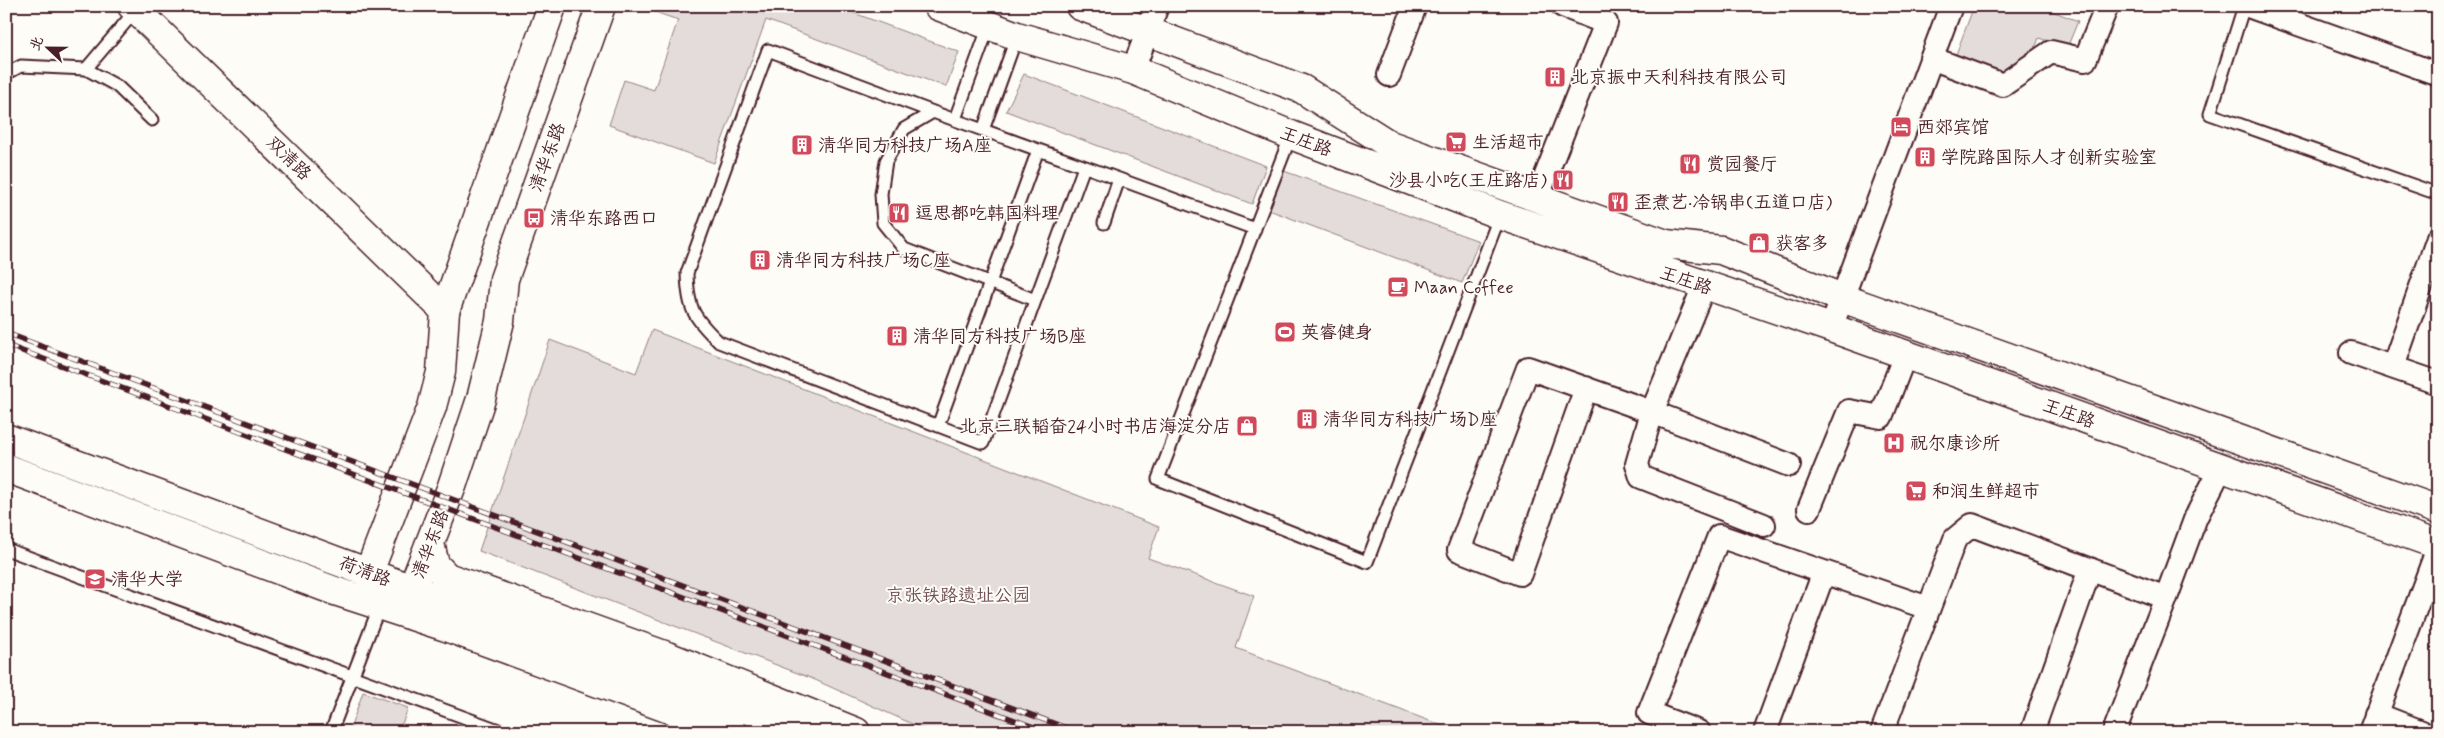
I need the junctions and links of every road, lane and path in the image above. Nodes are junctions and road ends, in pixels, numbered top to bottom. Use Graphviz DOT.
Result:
graph roads {
  1 [pos="552,6"];
  2 [pos="601,6"];
  3 [pos="938,6"];
  4 [pos="1080,6"];
  5 [pos="1157,6"];
  6 [pos="1415,6"];
  7 [pos="1563,6"];
  8 [pos="1951,6"];
  9 [pos="2106,6"];
  10 [pos="2246,6"];
  11 [pos="134,8"];
  12 [pos="989,26"];
  13 [pos="1148,31"];
  14 [pos="1017,36"];
  15 [pos="1931,58"];
  16 [pos="86,69"];
  17 [pos="1133,70"];
  18 [pos="6,74"];
  19 [pos="2438,74"];
  20 [pos="1389,75"];
  21 [pos="932,112"];
  22 [pos="955,119"];
  23 [pos="152,120"];
  24 [pos="983,130"];
  25 [pos="1291,135"];
  26 [pos="1038,150"];
  27 [pos="1084,166"];
  28 [pos="1119,180"];
  29 [pos="2438,194"];
  30 [pos="1537,198"];
  31 [pos="1500,216"];
  32 [pos="1104,223"];
  33 [pos="1255,229"];
  34 [pos="2438,238"];
  35 [pos="990,283"];
  36 [pos="1704,286"];
  37 [pos="1842,298"];
  38 [pos="1035,300"];
  39 [pos="445,311"];
  40 [pos="1831,328"];
  41 [pos="2351,353"];
  42 [pos="1905,355"];
  43 [pos="2393,367"];
  44 [pos="2438,383"];
  45 [pos="1586,388"];
  46 [pos="1652,412"];
  47 [pos="938,426"];
  48 [pos="6,438"];
  49 [pos="1790,465"];
  50 [pos="6,468"];
  51 [pos="2221,468"];
  52 [pos="1810,509"];
  53 [pos="2438,510"];
  54 [pos="1764,525"];
  55 [pos="430,543"];
  56 [pos="2438,546"];
  57 [pos="6,549"];
  58 [pos="2090,569"];
  59 [pos="369,572"];
  60 [pos="1824,572"];
  61 [pos="412,589"];
  62 [pos="2166,598"];
  63 [pos="380,605"];
  64 [pos="1928,608"];
  65 [pos="352,675"];
  66 [pos="2373,723"];
  67 [pos="331,732"];
  68 [pos="504,732"];
  69 [pos="732,732"];
  70 [pos="808,732"];
  71 [pos="856,732"];
  72 [pos="1699,732"];
  73 [pos="1765,732"];
  74 [pos="1882,732"];
  75 [pos="2032,732"];
  76 [pos="2114,732"];
  77 [pos="2422,732"];
  1 -- 39 [label="main road"];
  2 -- 55 [label="main road, 清华东路"];
  3 -- 12 [label="main road, 王庄路"];
  4 -- 13 [label="main road, 王庄路"];
  5 -- 13 [label="street"];
  6 -- 20 [label="street"];
  7 -- 30 [label="street"];
  8 -- 15 [label="street"];
  9 -- 15 [label="street"];
  10 -- 19 [label="street"];
  10 -- 29 [label="lane"];
  11 -- 16 [label="lane"];
  11 -- 39 [label="main road, 双清路"];
  12 -- 14 [label="main road, 王庄路"];
  12 -- 22 [label="lane"];
  13 -- 17 [label="street"];
  13 -- 30 [label="main road, 王庄路"];
  14 -- 17 [label="main road, 王庄路"];
  14 -- 24 [label="lane"];
  15 -- 37 [label="street"];
  16 -- 18 [label="lane"];
  16 -- 23 [label="lane"];
  17 -- 25 [label="main road, 王庄路"];
  21 -- 22 [label="lane"];
  21 -- 35 [label="lane"];
  21 -- 47 [label="lane"];
  22 -- 24 [label="lane"];
  24 -- 26 [label="lane"];
  25 -- 31 [label="main road, 王庄路"];
  25 -- 33 [label="lane"];
  26 -- 27 [label="lane"];
  26 -- 35 [label="lane"];
  27 -- 28 [label="lane"];
  27 -- 38 [label="lane"];
  28 -- 32 [label="lane"];
  28 -- 33 [label="lane"];
  30 -- 37 [label="main road, 王庄路"];
  31 -- 33 [label="lane"];
  31 -- 36 [label="main road, 王庄路"];
  34 -- 43 [label="street"];
  35 -- 38 [label="lane"];
  35 -- 47 [label="lane"];
  36 -- 40 [label="main road, 王庄路"];
  36 -- 46 [label="street"];
  37 -- 40 [label="street"];
  37 -- 53 [label="main road, 王庄路"];
  38 -- 47 [label="lane"];
  39 -- 59 [label="main road"];
  40 -- 42 [label="main road, 王庄路"];
  41 -- 43 [label="street"];
  42 -- 51 [label="main road, 王庄路"];
  42 -- 52 [label="street"];
  43 -- 44 [label="street"];
  45 -- 45 [label="street"];
  45 -- 46 [label="street"];
  46 -- 49 [label="street"];
  46 -- 54 [label="street"];
  48 -- 59 [label="main road, 荷清路"];
  50 -- 63 [label="main road, 荷清路"];
  51 -- 56 [label="main road, 王庄路"];
  51 -- 62 [label="street"];
  55 -- 61 [label="main road, 清华东路"];
  55 -- 71 [label="main road"];
  56 -- 66 [label="street"];
  57 -- 65 [label="lane"];
  58 -- 62 [label="street"];
  58 -- 64 [label="street"];
  58 -- 75 [label="street"];
  59 -- 61 [label="main road, 荷清路"];
  59 -- 63 [label="main road"];
  60 -- 64 [label="street"];
  60 -- 72 [label="street"];
  60 -- 73 [label="street"];
  61 -- 63 [label="main road, 清华东路"];
  61 -- 70 [label="main road, 荷清路"];
  62 -- 76 [label="street"];
  63 -- 65 [label="lane"];
  63 -- 69 [label="main road, 荷清路"];
  64 -- 74 [label="street"];
  65 -- 67 [label="lane"];
  65 -- 68 [label="lane"];
  66 -- 77 [label="street"];
}
